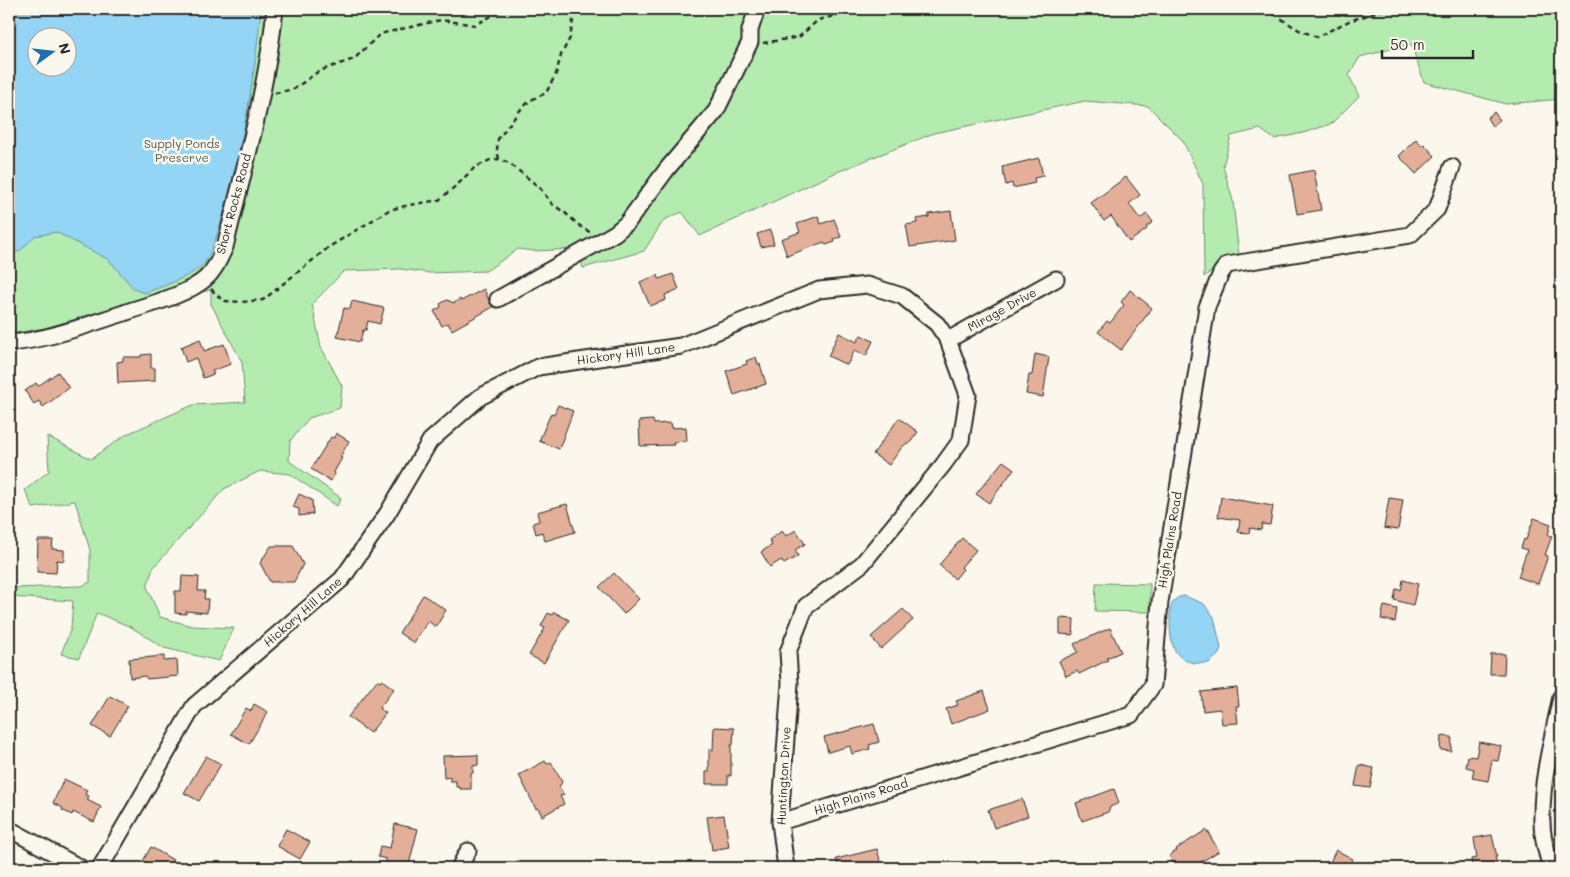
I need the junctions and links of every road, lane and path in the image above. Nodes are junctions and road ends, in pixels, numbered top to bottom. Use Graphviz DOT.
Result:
graph roads {
  1 [pos="275,9"];
  2 [pos="504,9"];
  3 [pos="574,9"];
  4 [pos="757,9"];
  5 [pos="861,9"];
  6 [pos="1266,9"];
  7 [pos="1386,9"];
  8 [pos="750,42"];
  9 [pos="262,93"];
  10 [pos="500,159"];
  11 [pos="1452,168"];
  12 [pos="603,240"];
  13 [pos="203,280"];
  14 [pos="1056,280"];
  15 [pos="498,299"];
  16 [pos="948,340"];
  17 [pos="9,343"];
  18 [pos="790,683"];
  19 [pos="1561,697"];
  20 [pos="780,822"];
  21 [pos="9,829"];
  22 [pos="468,851"];
  23 [pos="81,868"];
  24 [pos="100,868"];
  25 [pos="459,868"];
  26 [pos="786,868"];
  27 [pos="1551,868"];
  1 -- 9 [label="street, Short Rocks Road"];
  2 -- 9 [label="path"];
  3 -- 10 [label="path"];
  4 -- 8 [label="street"];
  5 -- 8 [label="path"];
  6 -- 7 [label="path"];
  8 -- 12 [label="street"];
  9 -- 13 [label="street, Short Rocks Road"];
  10 -- 12 [label="path"];
  10 -- 13 [label="path"];
  11 -- 20 [label="street, High Plains Road"];
  12 -- 15 [label="street"];
  13 -- 17 [label="street, Short Rocks Road"];
  14 -- 16 [label="street, Mirage Drive"];
  16 -- 18 [label="street, Hickory Hill Lane"];
  16 -- 24 [label="street, Hickory Hill Lane"];
  18 -- 20 [label="street, Huntington Drive"];
  19 -- 27 [label="street"];
  20 -- 26 [label="street, Huntington Drive"];
  21 -- 23 [label="street"];
  22 -- 25 [label="street"];
}
